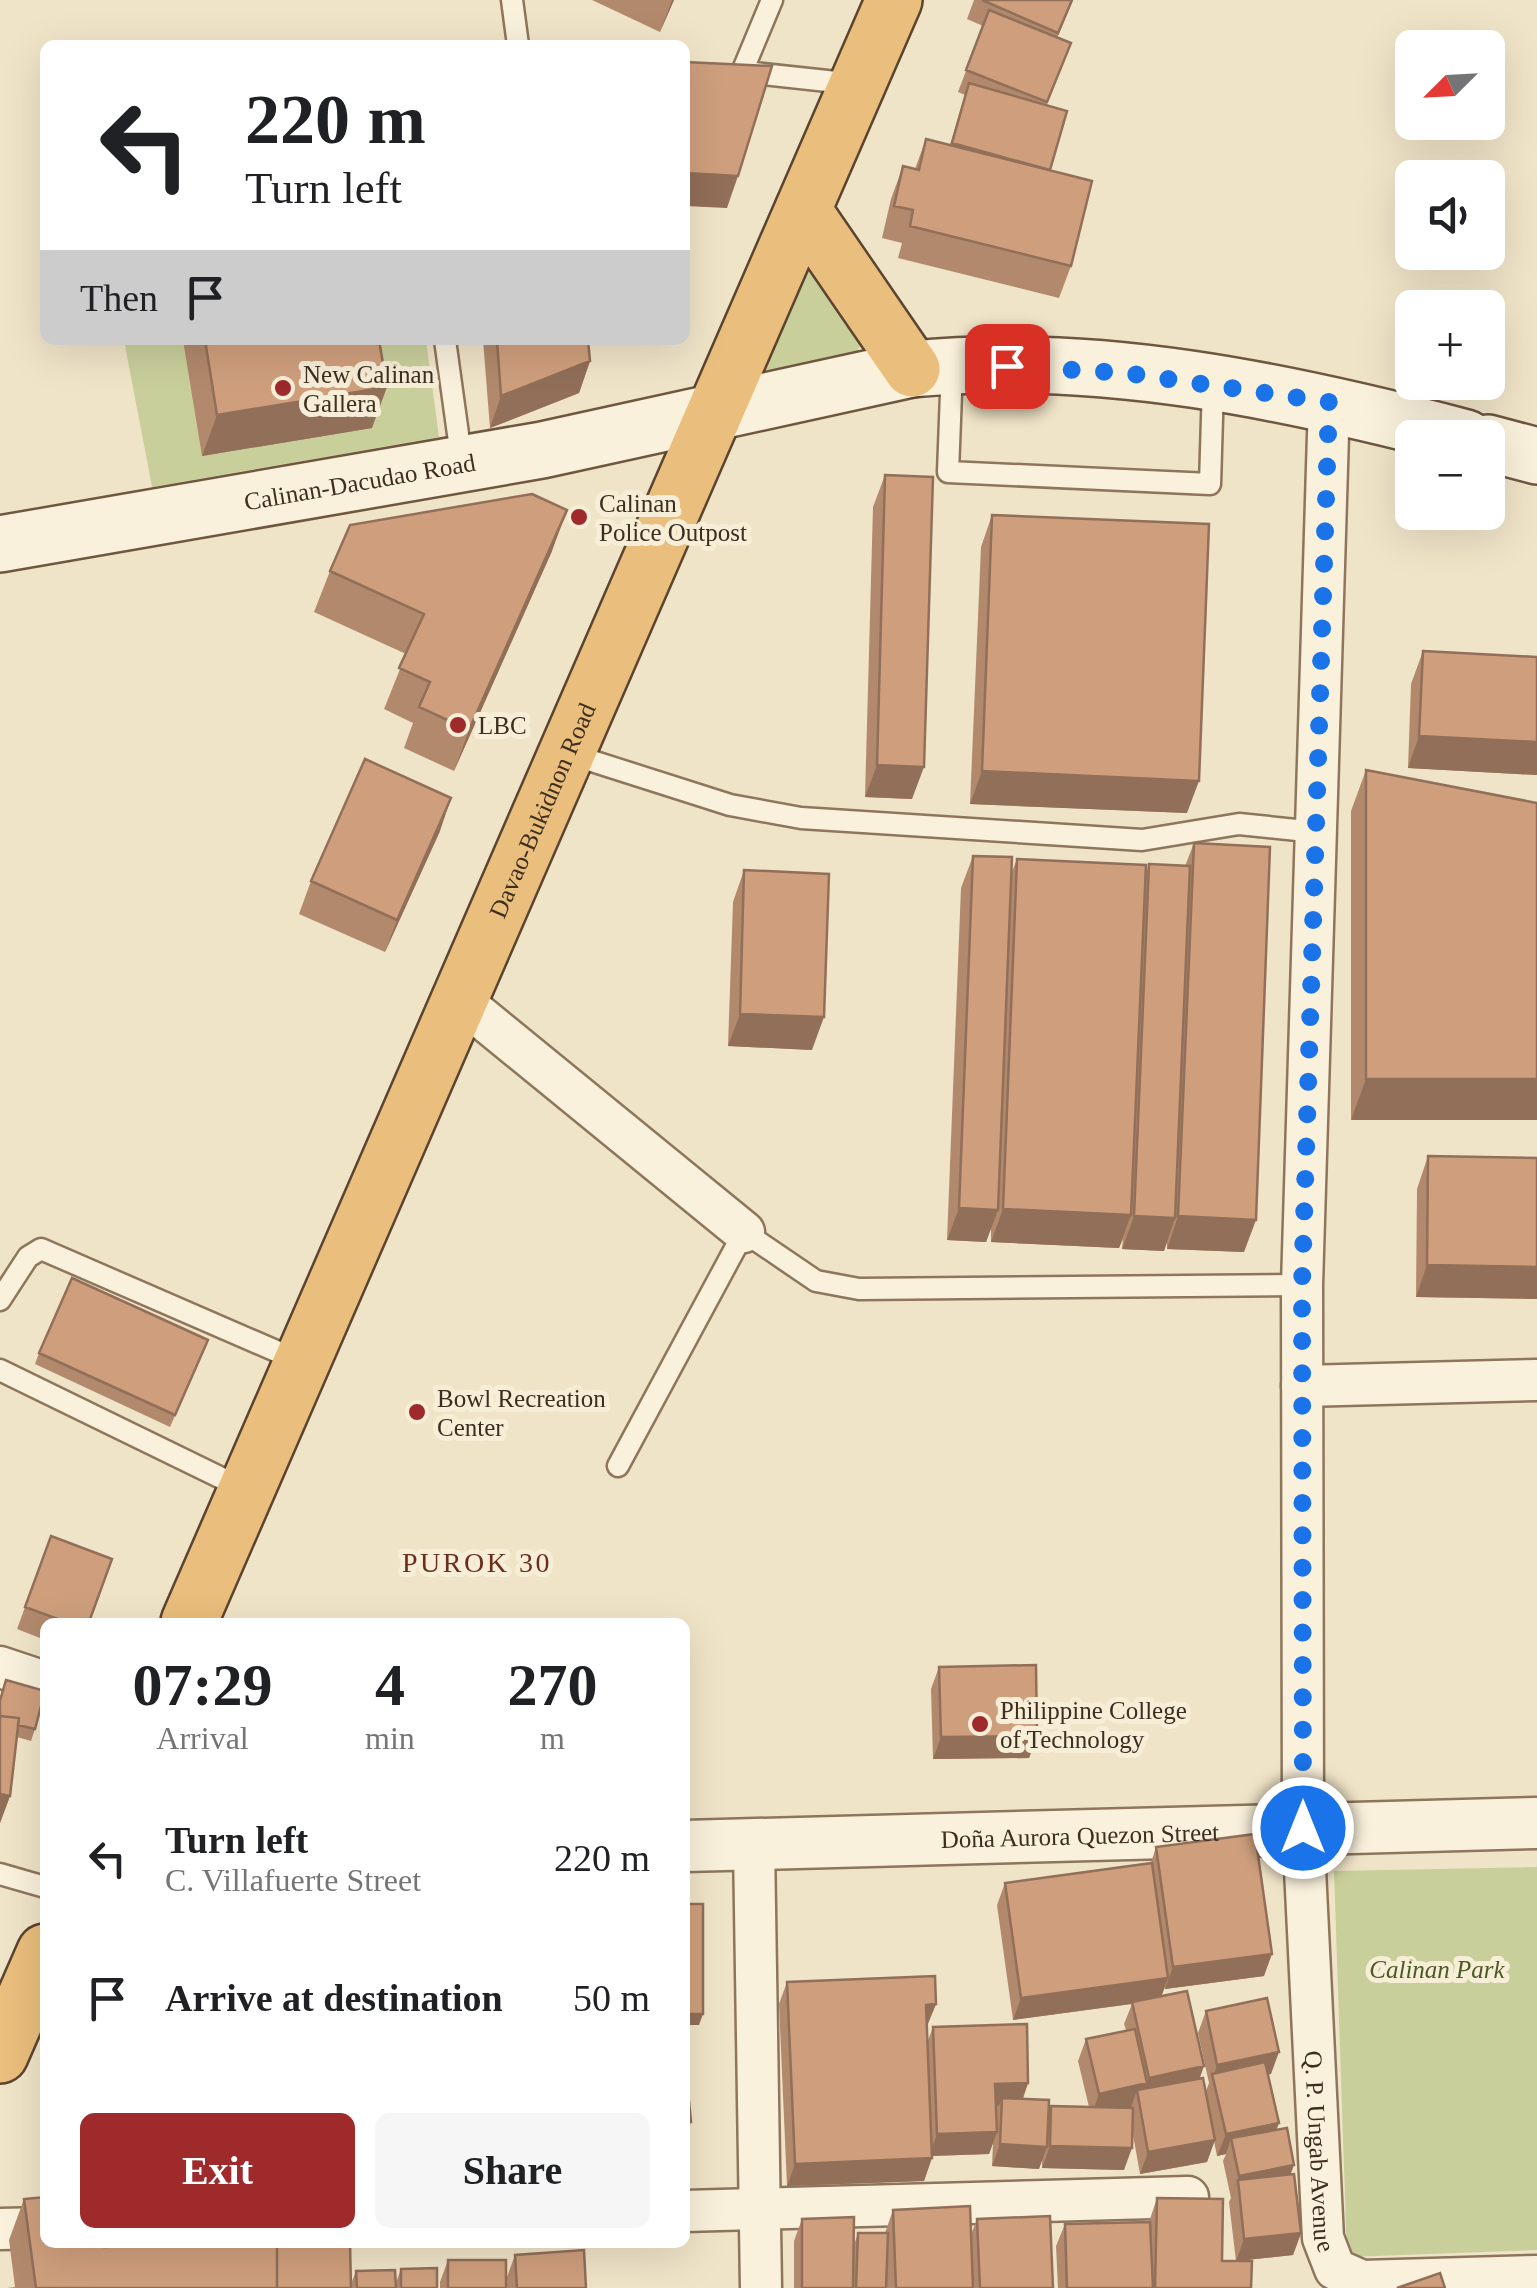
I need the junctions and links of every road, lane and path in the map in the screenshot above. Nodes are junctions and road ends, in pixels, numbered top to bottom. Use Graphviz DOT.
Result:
graph roads {
  1 [pos="512,0"];
  2 [pos="772,0"];
  3 [pos="894,0"];
  4 [pos="517,40"];
  5 [pos="857,84"];
  6 [pos="803,210"];
  7 [pos="446,345"];
  8 [pos="932,367"];
  9 [pos="1214,383"];
  10 [pos="1329,402"];
  11 [pos="716,411"];
  12 [pos="1398,420"];
  13 [pos="1505,448"];
  14 [pos="1537,456"];
  15 [pos="462,466"];
  16 [pos="0,544"];
  17 [pos="568,753"];
  18 [pos="1316,832"];
  19 [pos="460,1000"];
  20 [pos="744,1232"];
  21 [pos="1302,1285"];
  22 [pos="0,1300"];
  23 [pos="302,1362"];
  24 [pos="0,1370"];
  25 [pos="1537,1380"];
  26 [pos="1302,1386"];
  27 [pos="618,1466"];
  28 [pos="246,1490"];
  29 [pos="191,1618"];
  30 [pos="0,1667"];
  31 [pos="40,1680"];
  32 [pos="1537,1822"];
  33 [pos="1303,1828"];
  34 [pos="754,1844"];
  35 [pos="690,1846"];
  36 [pos="0,1874"];
  37 [pos="40,1886"];
  38 [pos="40,1963"];
  39 [pos="0,2055"];
  40 [pos="1188,2198"];
  41 [pos="760,2209"];
  42 [pos="690,2211"];
  43 [pos="40,2228"];
  44 [pos="0,2229"];
  45 [pos="1537,2276"];
  46 [pos="1476,2283"];
  47 [pos="761,2288"];
  1 -- 4 [label="lane"];
  2 -- 5 [label="lane"];
  3 -- 5 [label="highway, Davao-Bukidnon Road"];
  5 -- 6 [label="highway, Davao-Bukidnon Road"];
  6 -- 8 [label="highway"];
  6 -- 11 [label="highway, Davao-Bukidnon Road"];
  7 -- 15 [label="lane"];
  8 -- 9 [label="main road, Calinan-Dacudao Road"];
  8 -- 9 [label="lane"];
  8 -- 11 [label="main road, Calinan-Dacudao Road"];
  9 -- 10 [label="main road, Calinan-Dacudao Road"];
  10 -- 12 [label="main road, Calinan-Dacudao Road"];
  10 -- 18 [label="street"];
  11 -- 15 [label="main road, Calinan-Dacudao Road"];
  11 -- 17 [label="highway, Davao-Bukidnon Road"];
  13 -- 14 [label="main road"];
  15 -- 16 [label="main road, Calinan-Dacudao Road"];
  17 -- 18 [label="lane"];
  17 -- 19 [label="highway, Davao-Bukidnon Road"];
  18 -- 21 [label="street"];
  19 -- 20 [label="street"];
  19 -- 23 [label="highway, Davao-Bukidnon Road"];
  20 -- 21 [label="lane"];
  20 -- 27 [label="lane"];
  21 -- 26 [label="street"];
  22 -- 23 [label="lane"];
  23 -- 28 [label="highway, Davao-Bukidnon Road"];
  24 -- 28 [label="lane"];
  25 -- 26 [label="street"];
  26 -- 33 [label="street"];
  28 -- 29 [label="highway, Davao-Bukidnon Road"];
  30 -- 31 [label="street"];
  32 -- 33 [label="street, Doña Aurora Quezon Street"];
  33 -- 34 [label="street, Doña Aurora Quezon Street"];
  33 -- 46 [label="street, Q. P. Ungab Avenue"];
  34 -- 35 [label="street, Doña Aurora Quezon Street"];
  34 -- 41 [label="street"];
  36 -- 37 [label="lane"];
  38 -- 39 [label="highway"];
  40 -- 41 [label="street"];
  41 -- 42 [label="street"];
  41 -- 47 [label="street"];
  43 -- 44 [label="street"];
  45 -- 46 [label="street, Q. P. Ungab Avenue"];
}
